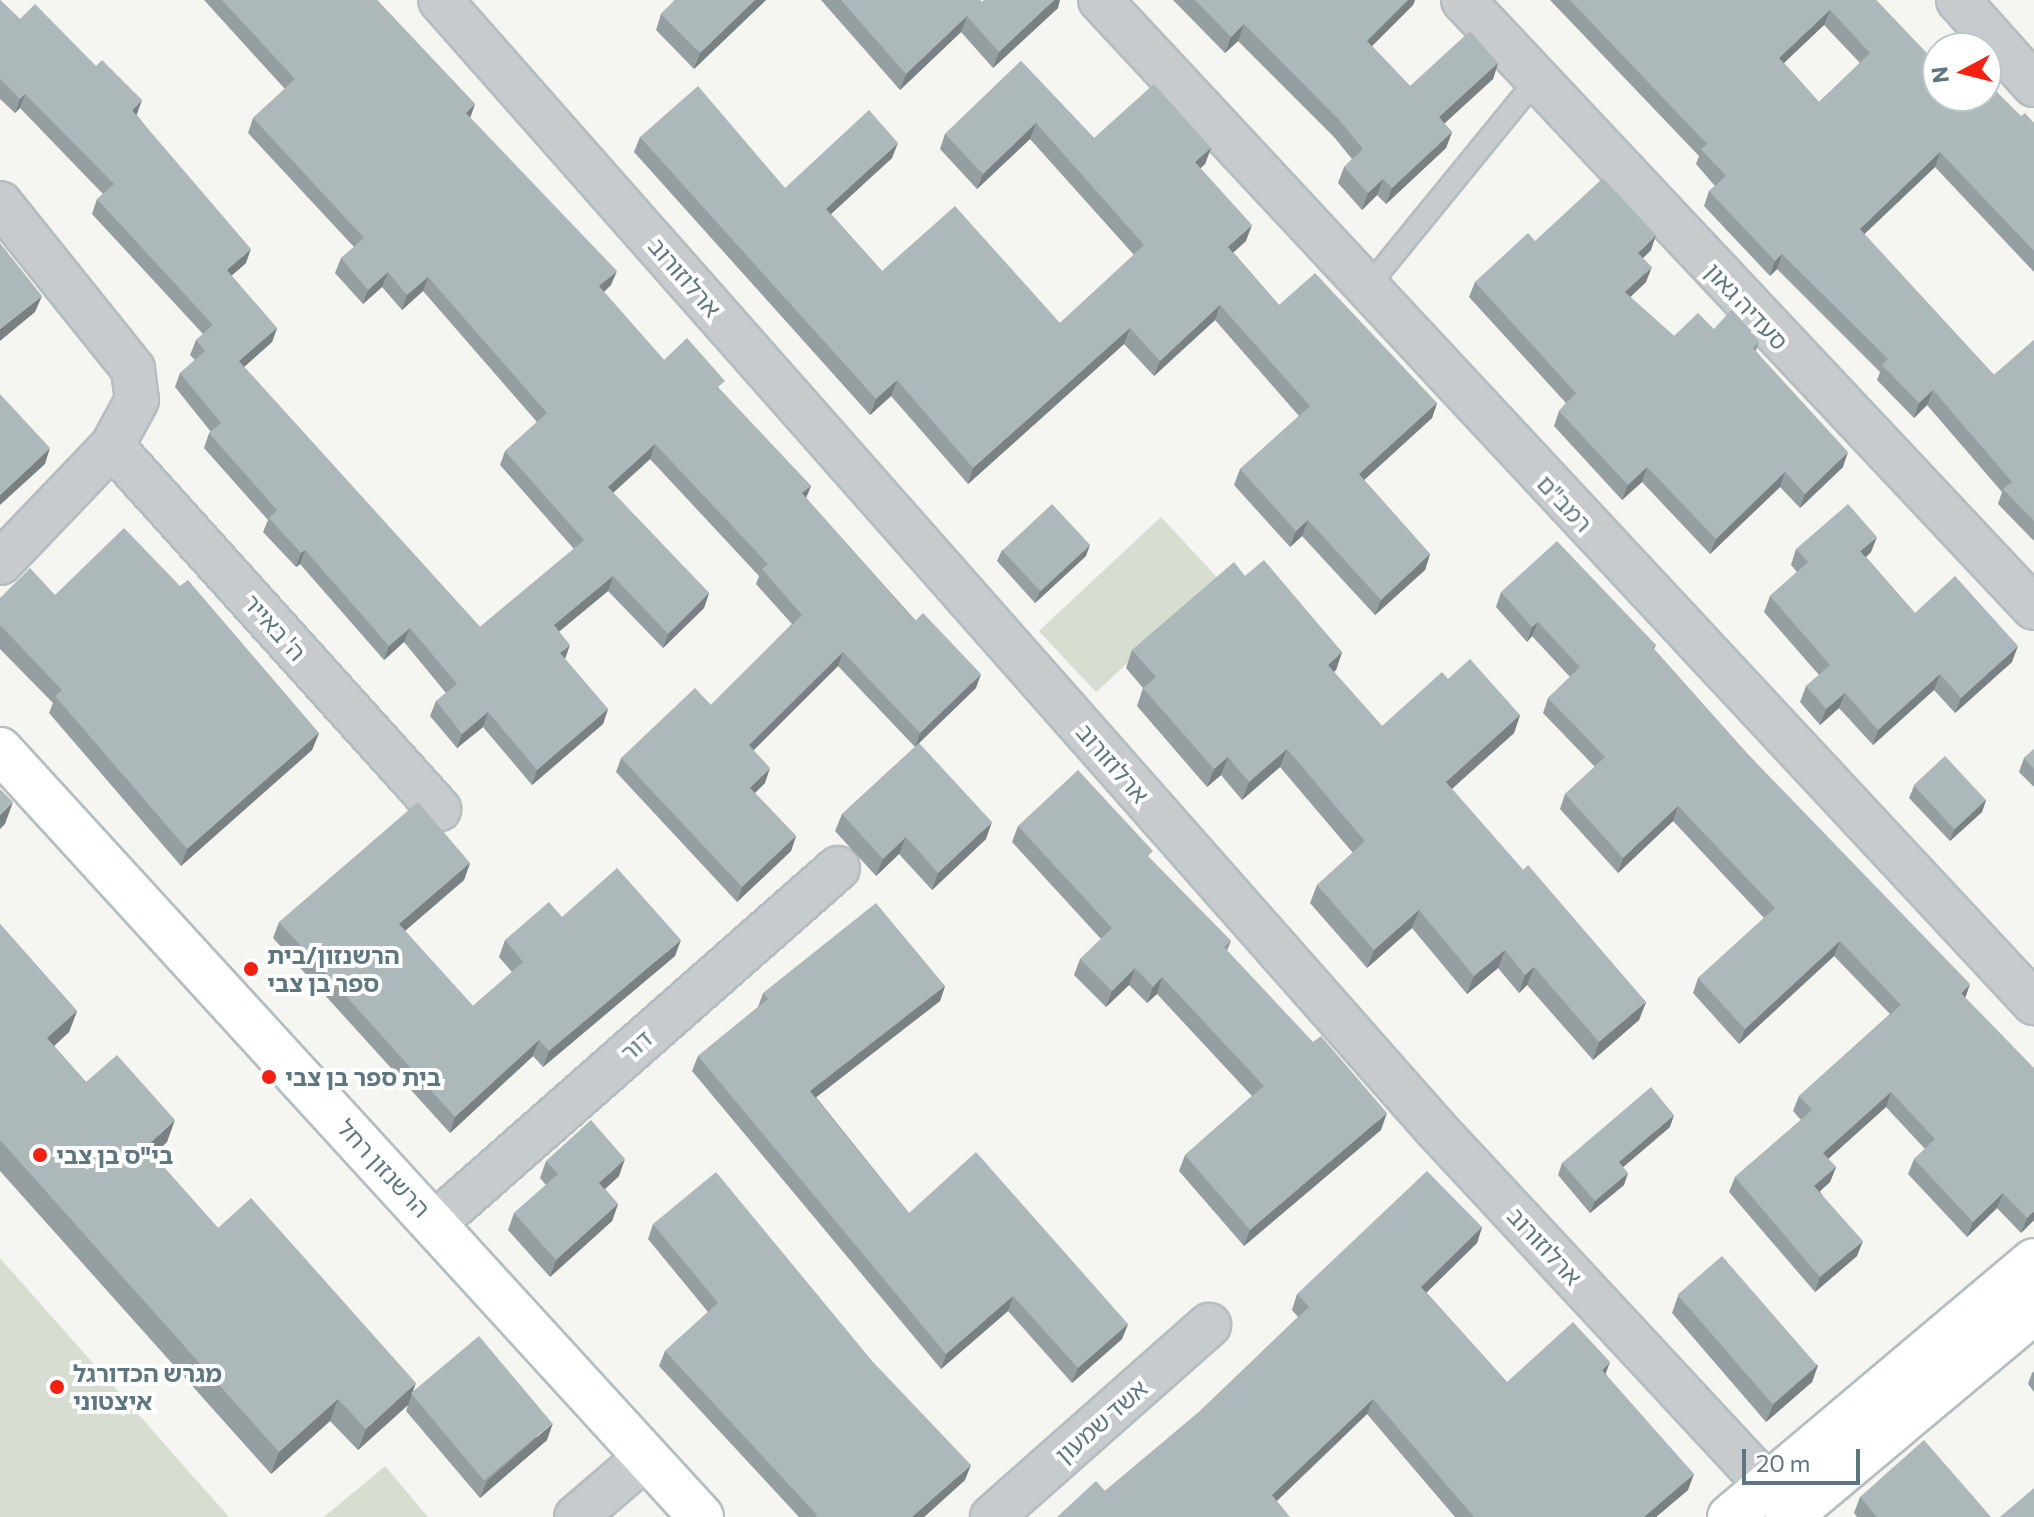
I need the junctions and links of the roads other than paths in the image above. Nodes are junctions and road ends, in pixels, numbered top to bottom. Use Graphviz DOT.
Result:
graph roads {
  1 [pos="440,0"];
  2 [pos="1100,0"];
  3 [pos="1463,0"];
  4 [pos="1958,0"];
  5 [pos="1537,79"];
  6 [pos="2034,85"];
  7 [pos="0,203"];
  8 [pos="1365,290"];
  9 [pos="112,446"];
  10 [pos="0,563"];
  11 [pos="2034,608"];
  12 [pos="0,750"];
  13 [pos="439,809"];
  14 [pos="838,868"];
  15 [pos="2034,1003"];
  16 [pos="435,1223"];
  17 [pos="2034,1261"];
  18 [pos="2034,1311"];
  19 [pos="1209,1325"];
  20 [pos="646,1457"];
  21 [pos="1786,1508"];
  22 [pos="576,1517"];
  23 [pos="701,1517"];
  24 [pos="992,1517"];
  25 [pos="1730,1517"];
  1 -- 21 [label="street, ארלוזורוב"];
  2 -- 8 [label="street, רמב\"ם"];
  3 -- 5 [label="street, סעדיה גאון"];
  4 -- 6 [label="street"];
  5 -- 8 [label="lane"];
  5 -- 11 [label="street, סעדיה גאון"];
  7 -- 9 [label="street"];
  8 -- 15 [label="street, רמב\"ם"];
  9 -- 10 [label="street"];
  9 -- 13 [label="street, ה' באייר"];
  12 -- 16 [label="street, הרשנזון רחל"];
  14 -- 16 [label="street, דור"];
  16 -- 20 [label="street, הרשנזון רחל"];
  17 -- 21 [label="street"];
  18 -- 21 [label="street"];
  19 -- 24 [label="street, אשד שמעון"];
  20 -- 22 [label="street"];
  20 -- 23 [label="street, הרשנזון רחל"];
  21 -- 25 [label="street"];
}
